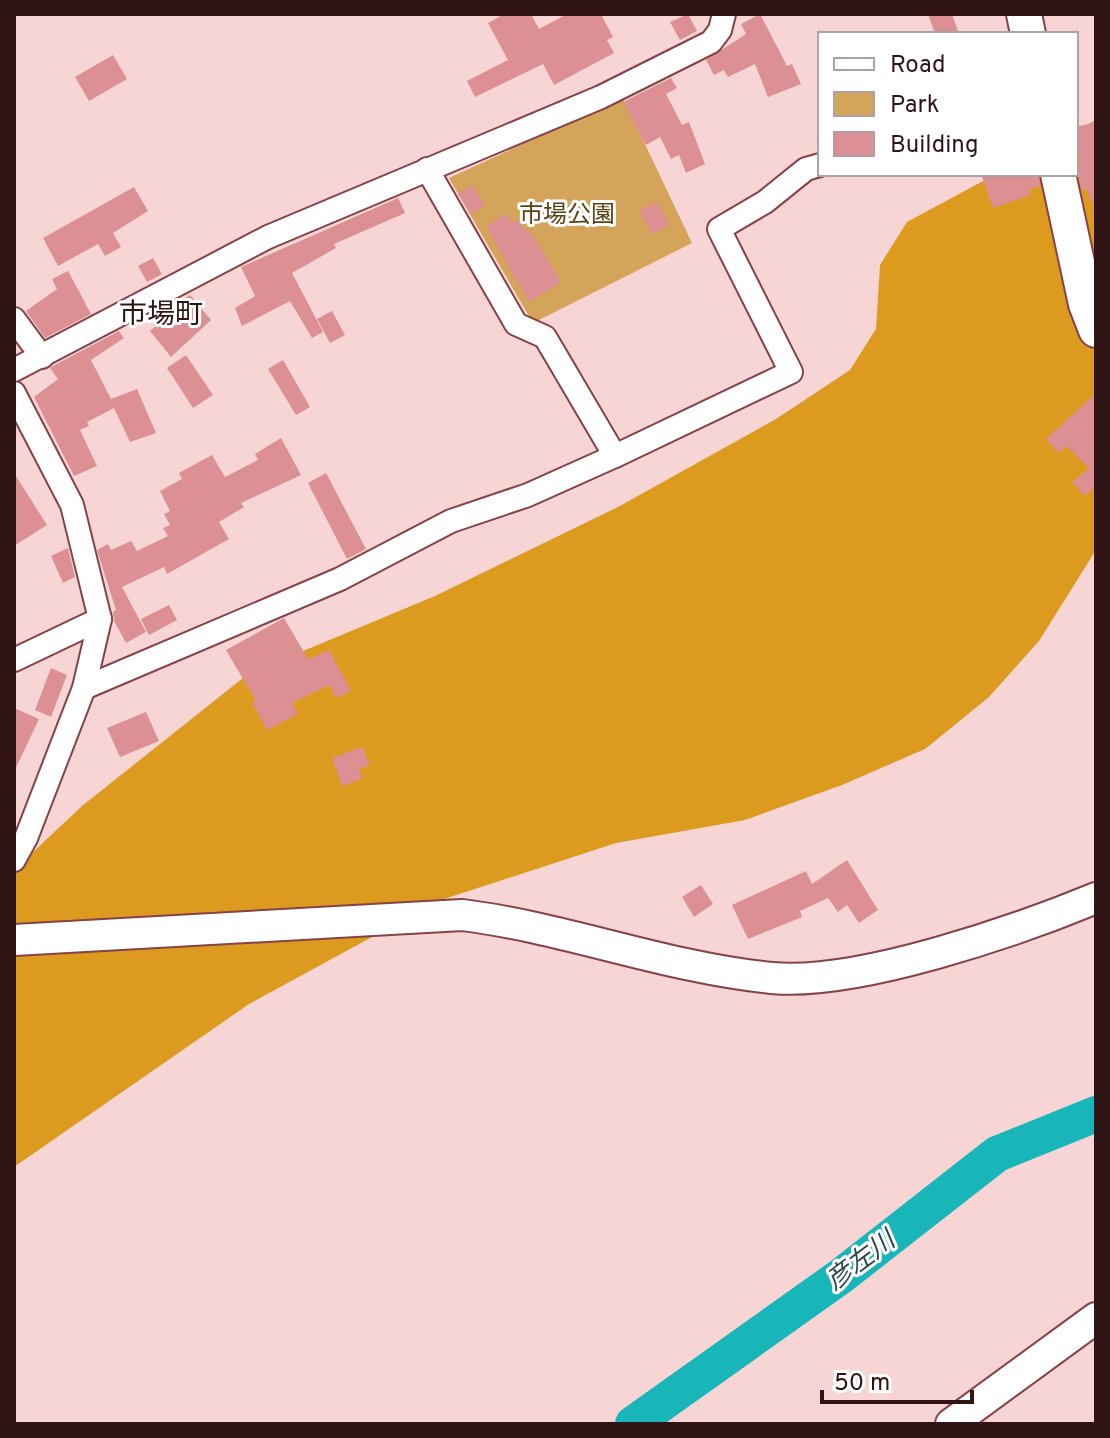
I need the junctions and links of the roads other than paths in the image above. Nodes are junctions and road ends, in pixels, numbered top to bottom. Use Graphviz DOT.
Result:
graph roads {
  1 [pos="724,14"];
  2 [pos="818,166"];
  3 [pos="427,169"];
  4 [pos="1058,176"];
  5 [pos="14,319"];
  6 [pos="1096,330"];
  7 [pos="42,357"];
  8 [pos="14,370"];
  9 [pos="14,393"];
  10 [pos="615,456"];
  11 [pos="100,619"];
  12 [pos="14,660"];
  13 [pos="84,688"];
  14 [pos="14,860"];
  15 [pos="1096,898"];
  16 [pos="14,940"];
  17 [pos="1096,1318"];
  18 [pos="951,1424"];
  1 -- 3 [label="street"];
  2 -- 10 [label="street"];
  3 -- 7 [label="street"];
  3 -- 10 [label="street"];
  4 -- 6 [label="main road"];
  5 -- 7 [label="street"];
  7 -- 8 [label="street"];
  9 -- 11 [label="street"];
  10 -- 13 [label="street"];
  11 -- 12 [label="street"];
  11 -- 13 [label="street"];
  13 -- 14 [label="street"];
  15 -- 16 [label="street"];
  17 -- 18 [label="street"];
}
